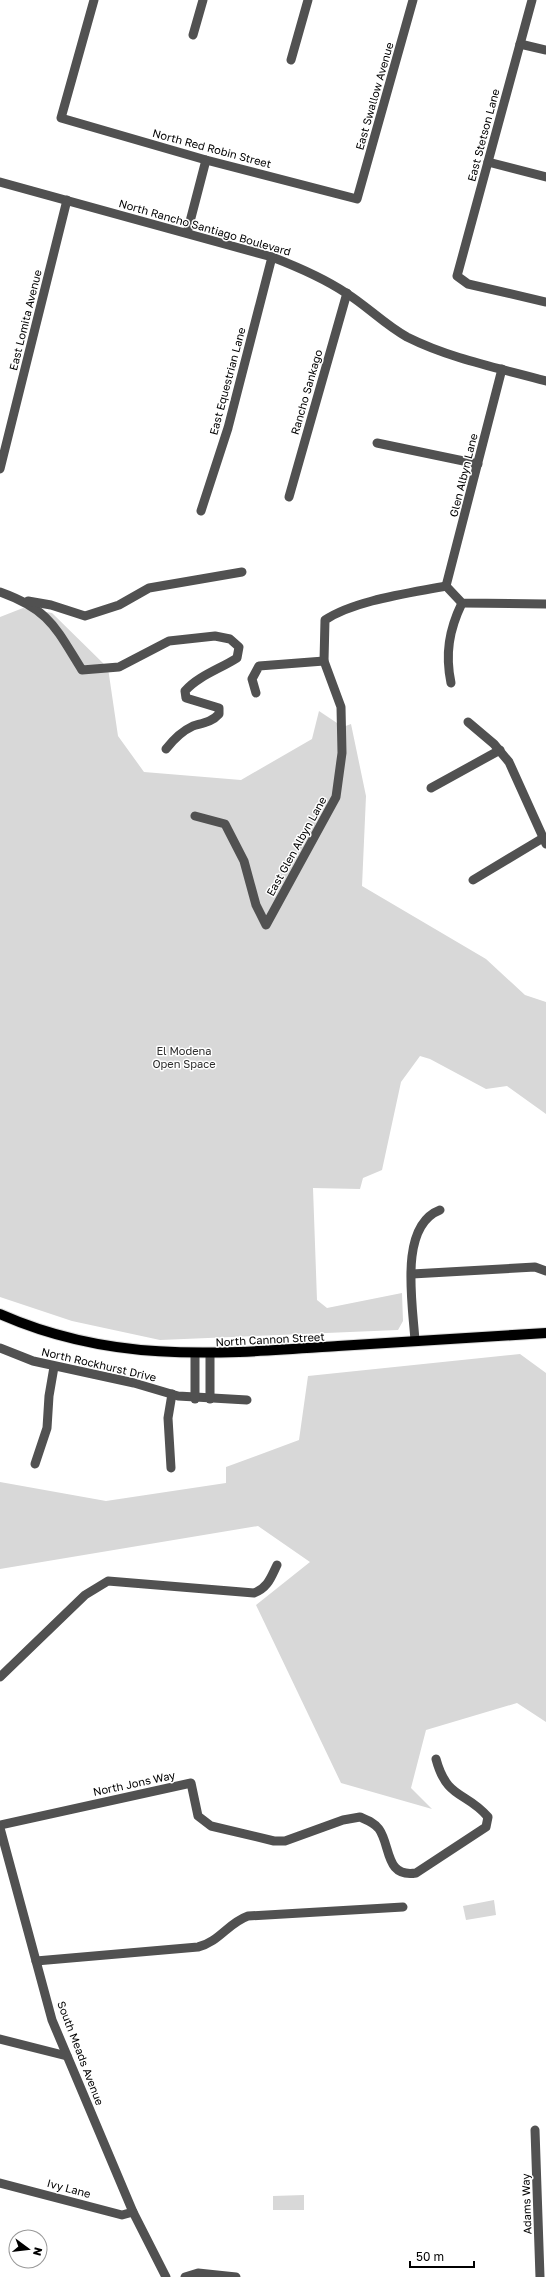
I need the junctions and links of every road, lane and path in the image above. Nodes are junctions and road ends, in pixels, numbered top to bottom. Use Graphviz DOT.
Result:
graph roads {
  1 [pos="94,0"];
  2 [pos="204,0"];
  3 [pos="308,0"];
  4 [pos="413,0"];
  5 [pos="532,0"];
  6 [pos="193,35"];
  7 [pos="520,44"];
  8 [pos="546,50"];
  9 [pos="291,60"];
  10 [pos="206,160"];
  11 [pos="488,162"];
  12 [pos="546,177"];
  13 [pos="0,182"];
  14 [pos="357,199"];
  15 [pos="67,200"];
  16 [pos="187,233"];
  17 [pos="272,257"];
  18 [pos="347,293"];
  19 [pos="546,302"];
  20 [pos="502,369"];
  21 [pos="546,381"];
  22 [pos="377,443"];
  23 [pos="478,464"];
  24 [pos="0,469"];
  25 [pos="289,497"];
  26 [pos="201,511"];
  27 [pos="242,572"];
  28 [pos="446,586"];
  29 [pos="0,592"];
  30 [pos="23,600"];
  31 [pos="462,603"];
  32 [pos="546,604"];
  33 [pos="324,661"];
  34 [pos="451,684"];
  35 [pos="256,693"];
  36 [pos="468,722"];
  37 [pos="166,750"];
  38 [pos="500,750"];
  39 [pos="431,788"];
  40 [pos="195,816"];
  41 [pos="544,841"];
  42 [pos="473,880"];
  43 [pos="440,1210"];
  44 [pos="546,1271"];
  45 [pos="412,1274"];
  46 [pos="0,1314"];
  47 [pos="546,1333"];
  48 [pos="415,1341"];
  49 [pos="0,1348"];
  50 [pos="195,1354"];
  51 [pos="210,1354"];
  52 [pos="54,1367"];
  53 [pos="172,1394"];
  54 [pos="195,1399"];
  55 [pos="210,1399"];
  56 [pos="246,1400"];
  57 [pos="35,1464"];
  58 [pos="171,1468"];
  59 [pos="277,1565"];
  60 [pos="0,1677"];
  61 [pos="436,1759"];
  62 [pos="0,1826"];
  63 [pos="403,1908"];
  64 [pos="36,1961"];
  65 [pos="0,2039"];
  66 [pos="67,2056"];
  67 [pos="535,2130"];
  68 [pos="0,2183"];
  69 [pos="133,2212"];
  70 [pos="166,2277"];
  71 [pos="185,2277"];
  72 [pos="236,2277"];
  73 [pos="540,2277"];
  1 -- 10 [label="street, North Red Robin Street"];
  2 -- 6 [label="street"];
  3 -- 9 [label="street"];
  4 -- 14 [label="street, East Swallow Avenue"];
  5 -- 7 [label="street, East Stetson Lane"];
  7 -- 8 [label="street"];
  7 -- 11 [label="street, East Stetson Lane"];
  10 -- 14 [label="street, North Red Robin Street"];
  10 -- 16 [label="street"];
  11 -- 12 [label="street"];
  11 -- 19 [label="street, East Stetson Lane"];
  13 -- 15 [label="street, North Rancho Santiago Boulevard"];
  15 -- 16 [label="street, North Rancho Santiago Boulevard"];
  15 -- 24 [label="street, East Lomita Avenue"];
  16 -- 17 [label="street, North Rancho Santiago Boulevard"];
  17 -- 18 [label="street, North Rancho Santiago Boulevard"];
  17 -- 26 [label="street, East Equestrian Lane"];
  18 -- 20 [label="street, North Rancho Santiago Boulevard"];
  18 -- 25 [label="street, Rancho Sankago"];
  20 -- 21 [label="street, North Rancho Santiago Boulevard"];
  20 -- 23 [label="street, Glen Albyn Lane"];
  22 -- 23 [label="street"];
  23 -- 28 [label="street, Glen Albyn Lane"];
  27 -- 30 [label="street"];
  28 -- 31 [label="street"];
  28 -- 33 [label="street, East Glen Albyn Lane"];
  29 -- 30 [label="street"];
  30 -- 37 [label="street"];
  31 -- 32 [label="street"];
  31 -- 34 [label="street"];
  33 -- 35 [label="street"];
  33 -- 40 [label="street, East Glen Albyn Lane"];
  36 -- 38 [label="street"];
  38 -- 39 [label="street"];
  38 -- 41 [label="street"];
  41 -- 42 [label="street"];
  43 -- 45 [label="street"];
  44 -- 45 [label="street"];
  45 -- 48 [label="street"];
  46 -- 50 [label="main road, North Cannon Street"];
  47 -- 48 [label="main road, North Cannon Street"];
  48 -- 51 [label="main road, North Cannon Street"];
  49 -- 52 [label="street, North Rockhurst Drive"];
  50 -- 51 [label="main road, North Cannon Street"];
  50 -- 54 [label="street"];
  51 -- 55 [label="street"];
  52 -- 53 [label="street, North Rockhurst Drive"];
  52 -- 57 [label="street"];
  53 -- 54 [label="street, North Rockhurst Drive"];
  53 -- 58 [label="street"];
  54 -- 55 [label="street, North Rockhurst Drive"];
  55 -- 56 [label="street, North Rockhurst Drive"];
  59 -- 60 [label="street"];
  61 -- 62 [label="street, North Jons Way"];
  62 -- 64 [label="street, South Meads Avenue"];
  63 -- 64 [label="street"];
  64 -- 66 [label="street, South Meads Avenue"];
  65 -- 66 [label="street"];
  66 -- 69 [label="street, South Meads Avenue"];
  67 -- 73 [label="street, Adams Way"];
  68 -- 69 [label="street, Ivy Lane"];
  69 -- 70 [label="street, South Meads Avenue"];
  71 -- 72 [label="street"];
}
